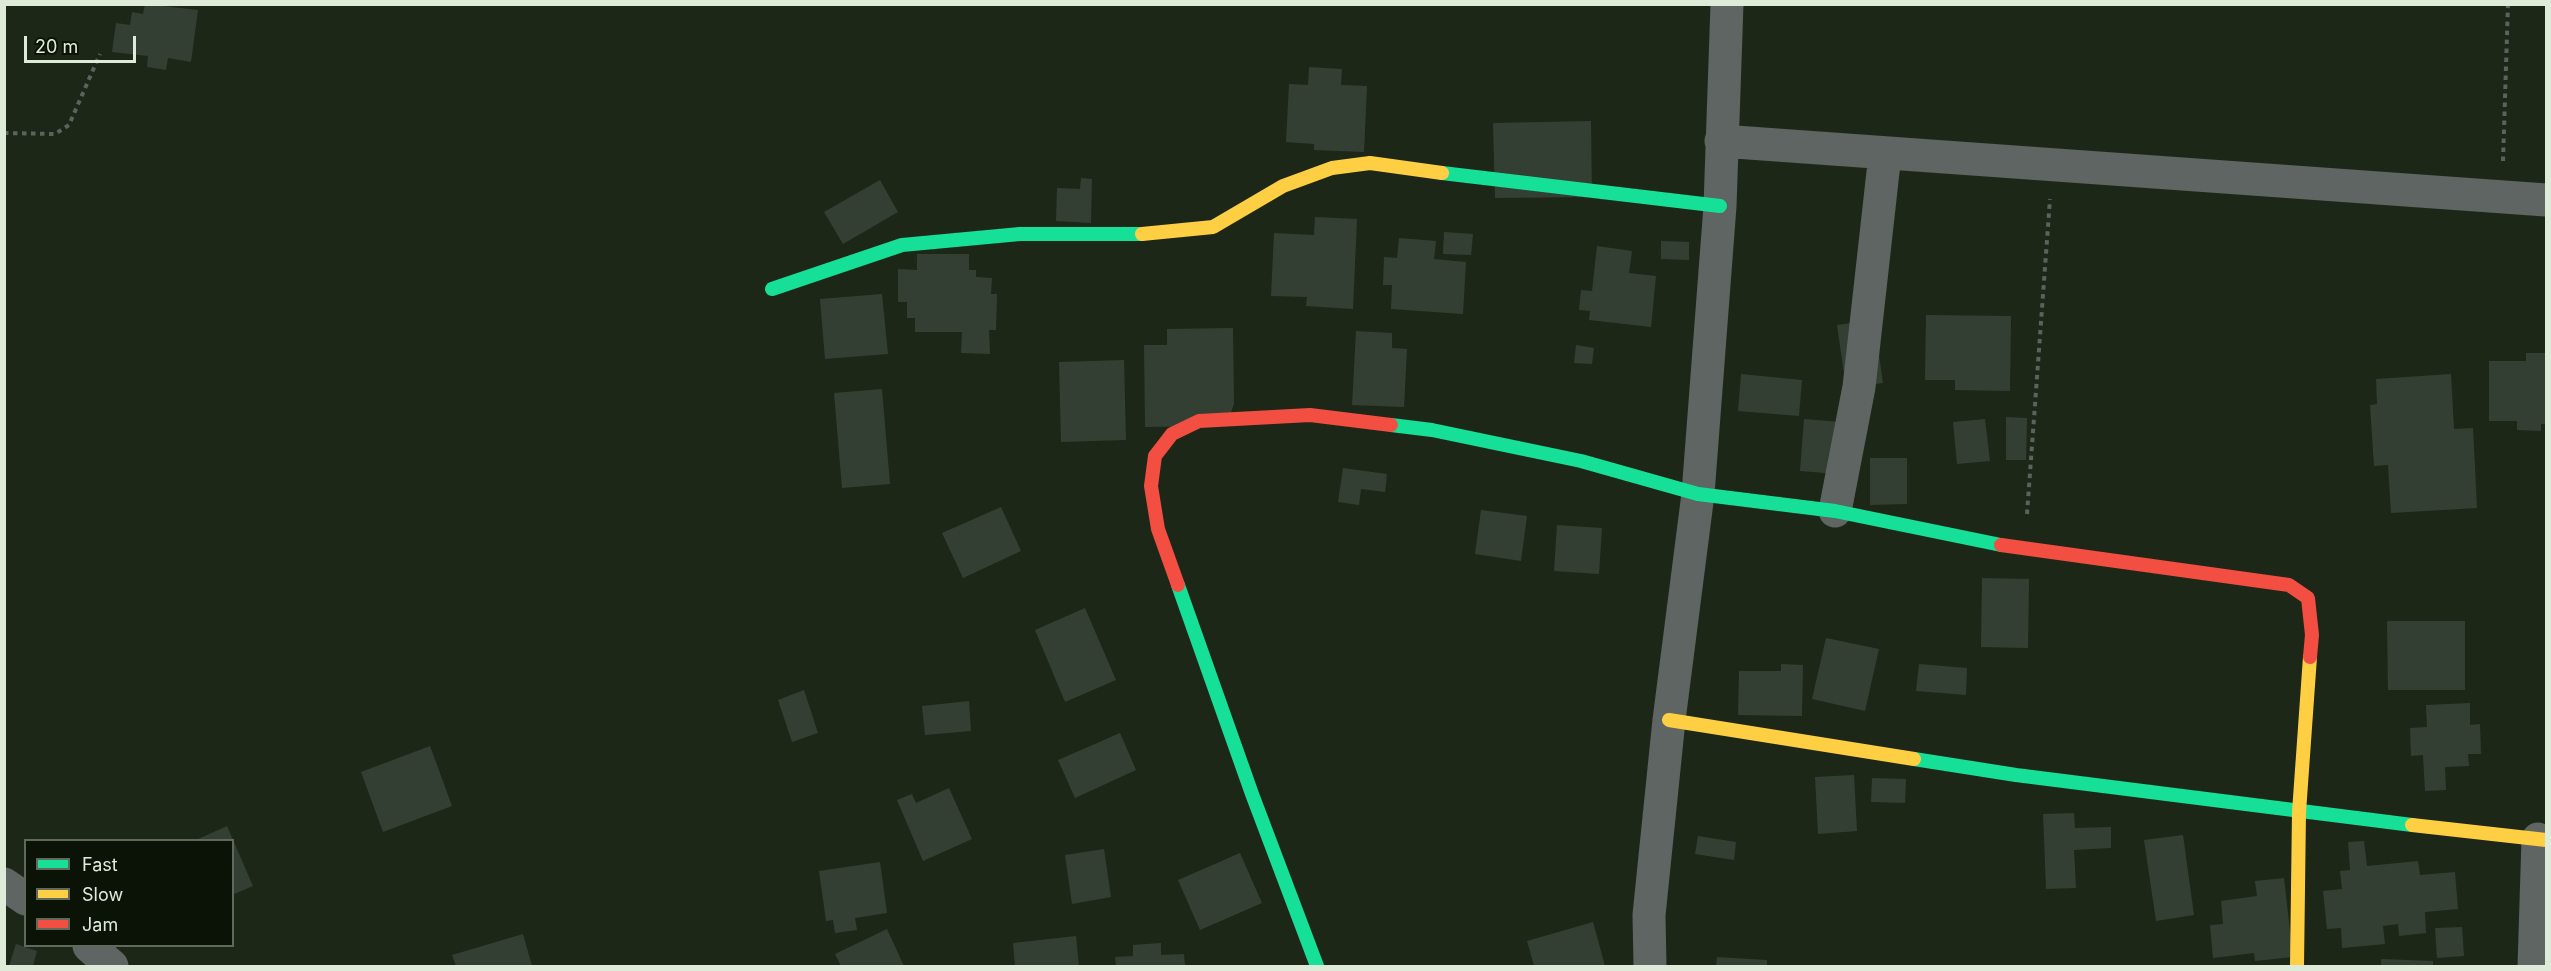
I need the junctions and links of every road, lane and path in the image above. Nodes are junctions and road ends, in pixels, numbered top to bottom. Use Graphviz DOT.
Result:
graph roads {
  1 [pos="1726,4"];
  2 [pos="2508,4"];
  3 [pos="100,54"];
  4 [pos="4,133"];
  5 [pos="1721,141"];
  6 [pos="1885,154"];
  7 [pos="2053,165"];
  8 [pos="2503,195"];
  9 [pos="2547,200"];
  10 [pos="1720,206"];
  11 [pos="772,289"];
  12 [pos="1698,494"];
  13 [pos="1835,511"];
  14 [pos="2024,550"];
  15 [pos="1669,720"];
  16 [pos="2300,812"];
  17 [pos="2542,839"];
  18 [pos="4,884"];
  19 [pos="24,898"];
  20 [pos="91,947"];
  21 [pos="112,966"];
  22 [pos="1317,966"];
  23 [pos="1650,966"];
  24 [pos="2297,966"];
  25 [pos="2534,966"];
  1 -- 5 [label="street"];
  2 -- 8 [label="path"];
  3 -- 4 [label="path"];
  5 -- 6 [label="street"];
  5 -- 10 [label="street"];
  6 -- 7 [label="street"];
  6 -- 13 [label="street"];
  7 -- 8 [label="street"];
  7 -- 14 [label="path"];
  8 -- 9 [label="street"];
  10 -- 11 [label="street"];
  10 -- 12 [label="street"];
  12 -- 13 [label="street"];
  12 -- 15 [label="street"];
  12 -- 22 [label="street"];
  13 -- 14 [label="street"];
  14 -- 16 [label="street"];
  15 -- 16 [label="street"];
  15 -- 23 [label="street"];
  16 -- 17 [label="street"];
  16 -- 24 [label="street"];
  17 -- 25 [label="street"];
  18 -- 19 [label="street"];
  20 -- 21 [label="street"];
}
